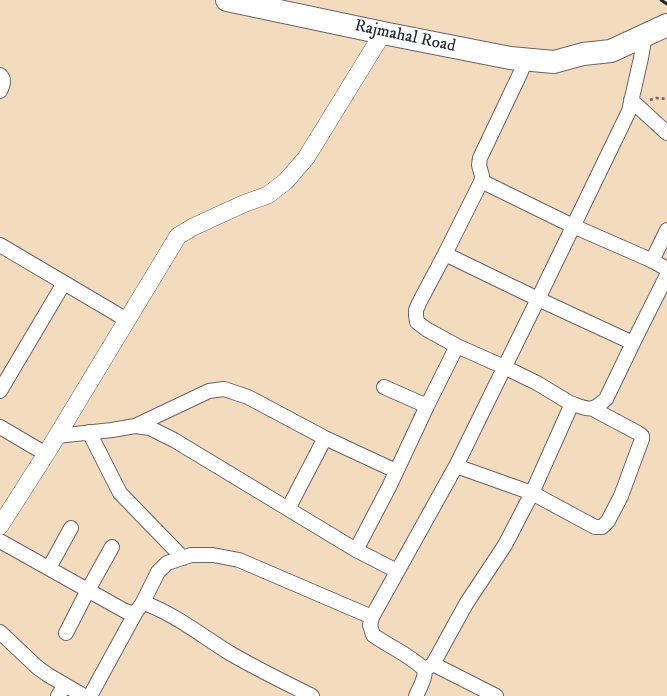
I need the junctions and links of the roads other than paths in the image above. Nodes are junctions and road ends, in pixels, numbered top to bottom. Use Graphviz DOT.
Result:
graph roads {
  1 [pos="227,0"];
  2 [pos="667,10"];
  3 [pos="667,25"];
  4 [pos="383,33"];
  5 [pos="645,34"];
  6 [pos="583,54"];
  7 [pos="526,60"];
  8 [pos="0,75"];
  9 [pos="0,91"];
  10 [pos="631,100"];
  11 [pos="667,133"];
  12 [pos="481,181"];
  13 [pos="574,226"];
  14 [pos="667,230"];
  15 [pos="0,245"];
  16 [pos="445,254"];
  17 [pos="652,260"];
  18 [pos="667,269"];
  19 [pos="667,275"];
  20 [pos="64,283"];
  21 [pos="538,299"];
  22 [pos="127,320"];
  23 [pos="633,343"];
  24 [pos="457,346"];
  25 [pos="504,367"];
  26 [pos="384,387"];
  27 [pos="0,391"];
  28 [pos="570,404"];
  29 [pos="427,406"];
  30 [pos="593,409"];
  31 [pos="135,426"];
  32 [pos="0,427"];
  33 [pos="89,432"];
  34 [pos="57,436"];
  35 [pos="325,438"];
  36 [pos="46,454"];
  37 [pos="456,466"];
  38 [pos="396,471"];
  39 [pos="532,492"];
  40 [pos="288,509"];
  41 [pos="0,526"];
  42 [pos="71,528"];
  43 [pos="0,541"];
  44 [pos="112,548"];
  45 [pos="356,550"];
  46 [pos="183,558"];
  47 [pos="49,568"];
  48 [pos="397,571"];
  49 [pos="88,590"];
  50 [pos="139,608"];
  51 [pos="372,617"];
  52 [pos="0,632"];
  53 [pos="66,633"];
  54 [pos="429,667"];
  55 [pos="62,691"];
  56 [pos="84,696"];
  57 [pos="90,696"];
  58 [pos="312,696"];
  59 [pos="416,696"];
  60 [pos="496,696"];
  1 -- 4 [label="main road, Rajmahal Road"];
  2 -- 6 [label="main road, Rajmahal Road"];
  3 -- 5 [label="main road, Rajmahal Road"];
  4 -- 7 [label="main road, Rajmahal Road"];
  4 -- 22 [label="street"];
  5 -- 6 [label="main road, Rajmahal Road"];
  5 -- 10 [label="street"];
  6 -- 7 [label="main road, Rajmahal Road"];
  7 -- 12 [label="street"];
  8 -- 9 [label="street"];
  10 -- 11 [label="street"];
  10 -- 13 [label="street"];
  12 -- 13 [label="street"];
  12 -- 16 [label="street"];
  13 -- 17 [label="street"];
  13 -- 21 [label="street"];
  14 -- 17 [label="street"];
  15 -- 20 [label="street"];
  16 -- 21 [label="street"];
  16 -- 24 [label="street"];
  17 -- 18 [label="street"];
  19 -- 23 [label="street"];
  20 -- 22 [label="street"];
  20 -- 27 [label="street"];
  21 -- 23 [label="street"];
  21 -- 25 [label="street"];
  22 -- 34 [label="street"];
  23 -- 30 [label="street"];
  24 -- 25 [label="street"];
  24 -- 29 [label="street"];
  25 -- 28 [label="street"];
  25 -- 37 [label="street"];
  26 -- 29 [label="street"];
  28 -- 30 [label="street"];
  28 -- 39 [label="street"];
  29 -- 38 [label="street"];
  30 -- 39 [label="street"];
  31 -- 33 [label="street"];
  31 -- 35 [label="street"];
  31 -- 40 [label="street"];
  32 -- 36 [label="street"];
  33 -- 34 [label="street"];
  33 -- 46 [label="street"];
  34 -- 36 [label="street"];
  35 -- 38 [label="street"];
  35 -- 40 [label="street"];
  36 -- 41 [label="street"];
  37 -- 39 [label="street"];
  37 -- 48 [label="street"];
  38 -- 45 [label="street"];
  39 -- 54 [label="street"];
  40 -- 45 [label="street"];
  42 -- 47 [label="street"];
  43 -- 47 [label="street"];
  44 -- 49 [label="street"];
  45 -- 48 [label="street"];
  46 -- 50 [label="street"];
  46 -- 51 [label="street"];
  47 -- 49 [label="street"];
  48 -- 51 [label="street"];
  49 -- 50 [label="street"];
  49 -- 53 [label="street"];
  50 -- 57 [label="street"];
  50 -- 58 [label="street"];
  51 -- 54 [label="street"];
  52 -- 55 [label="street"];
  54 -- 59 [label="street"];
  54 -- 60 [label="street"];
  55 -- 56 [label="street"];
}
